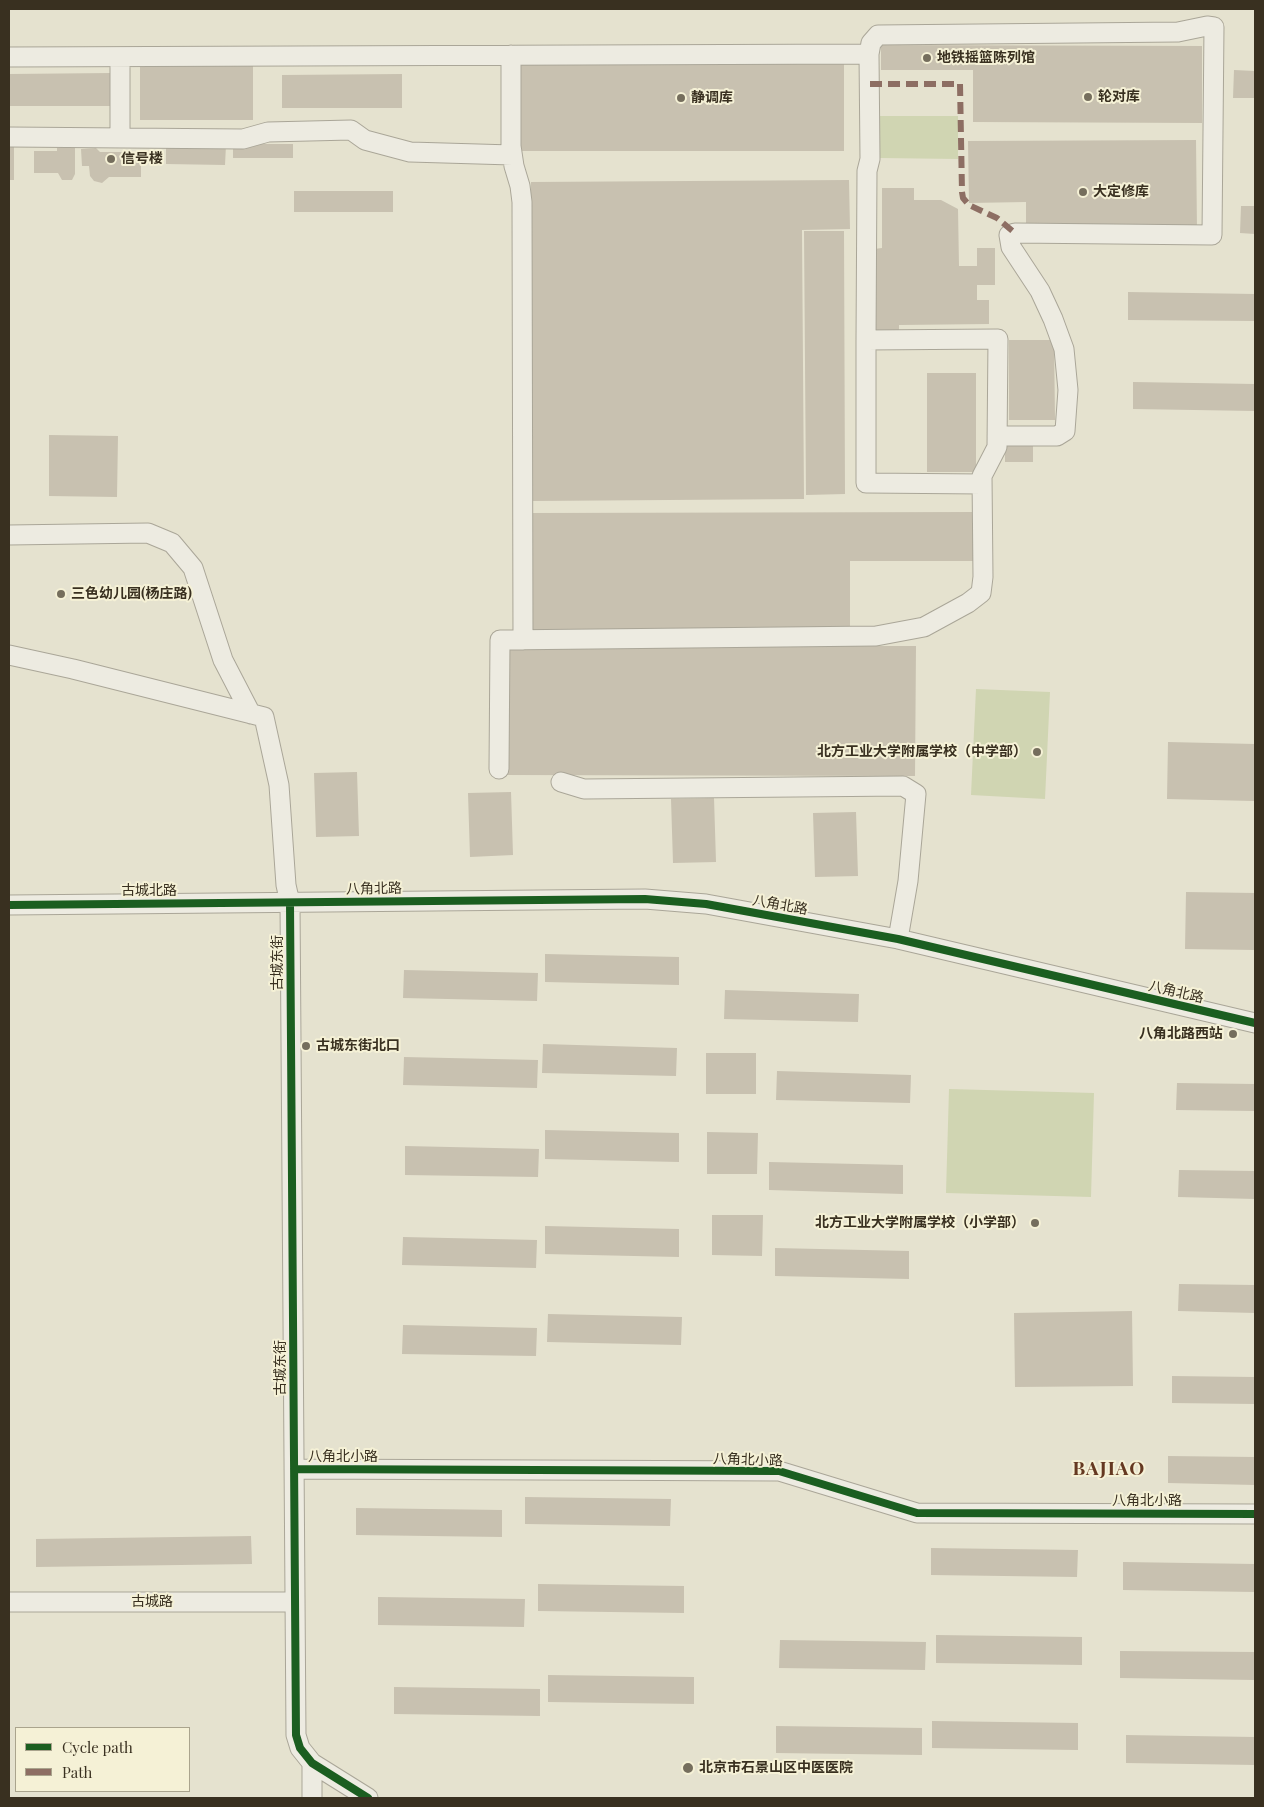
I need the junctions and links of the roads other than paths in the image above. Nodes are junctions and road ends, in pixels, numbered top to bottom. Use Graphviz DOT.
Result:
graph roads {
  1 [pos="869,54"];
  2 [pos="510,55"];
  3 [pos="9,57"];
  4 [pos="120,57"];
  5 [pos="9,137"];
  6 [pos="120,138"];
  7 [pos="512,154"];
  8 [pos="866,340"];
  9 [pos="997,436"];
  10 [pos="982,484"];
  11 [pos="9,535"];
  12 [pos="523,640"];
  13 [pos="9,656"];
  14 [pos="251,714"];
  15 [pos="499,768"];
  16 [pos="561,782"];
  17 [pos="290,903"];
  18 [pos="9,905"];
  19 [pos="898,939"];
  20 [pos="1255,1024"];
  21 [pos="294,1469"];
  22 [pos="1255,1514"];
  23 [pos="9,1602"];
  24 [pos="295,1602"];
  25 [pos="312,1763"];
  26 [pos="312,1798"];
  27 [pos="368,1798"];
  1 -- 2 [label="street"];
  1 -- 8 [label="street"];
  1 -- 9 [label="street"];
  2 -- 4 [label="street"];
  2 -- 7 [label="street"];
  3 -- 4 [label="street"];
  4 -- 6 [label="street"];
  5 -- 6 [label="street"];
  6 -- 7 [label="street"];
  7 -- 12 [label="street"];
  8 -- 9 [label="street"];
  8 -- 10 [label="street"];
  9 -- 10 [label="street"];
  10 -- 12 [label="street"];
  11 -- 14 [label="street"];
  12 -- 15 [label="street"];
  13 -- 14 [label="street"];
  14 -- 17 [label="street, 古城东街"];
  16 -- 19 [label="street"];
  17 -- 18 [label="street, 古城北路"];
  17 -- 19 [label="street, 八角北路"];
  17 -- 21 [label="street, 古城东街"];
  19 -- 20 [label="street, 八角北路"];
  21 -- 22 [label="street, 八角北小路"];
  21 -- 24 [label="street, 古城东街"];
  23 -- 24 [label="street, 古城路"];
  24 -- 25 [label="street, 古城东街"];
  25 -- 26 [label="street"];
  25 -- 27 [label="street, 古城东街"];
}
